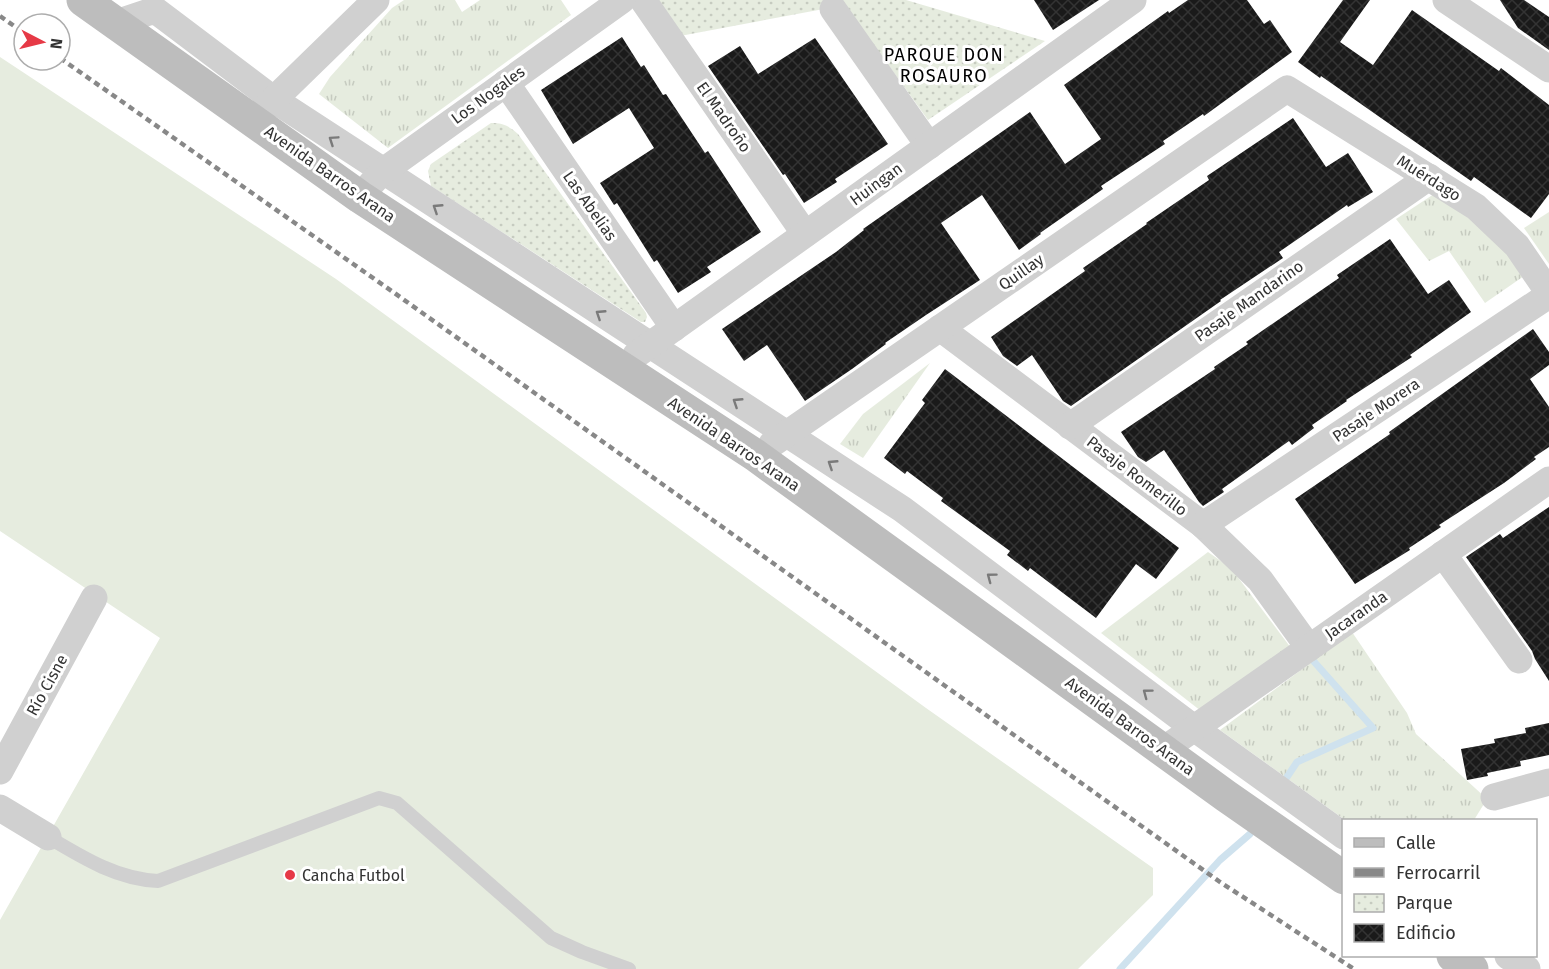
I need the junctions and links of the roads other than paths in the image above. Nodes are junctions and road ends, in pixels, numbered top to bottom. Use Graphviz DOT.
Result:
graph roads {
  1 [pos="83,0"];
  2 [pos="376,0"];
  3 [pos="622,0"];
  4 [pos="643,0"];
  5 [pos="1446,0"];
  6 [pos="1470,0"];
  7 [pos="1130,1"];
  8 [pos="833,9"];
  9 [pos="1486,28"];
  10 [pos="1549,69"];
  11 [pos="506,83"];
  12 [pos="1287,89"];
  13 [pos="263,110"];
  14 [pos="929,146"];
  15 [pos="382,172"];
  16 [pos="1429,177"];
  17 [pos="360,196"];
  18 [pos="806,234"];
  19 [pos="1549,294"];
  20 [pos="674,328"];
  21 [pos="940,328"];
  22 [pos="650,346"];
  23 [pos="620,367"];
  24 [pos="1070,426"];
  25 [pos="786,434"];
  26 [pos="755,455"];
  27 [pos="1549,480"];
  28 [pos="1203,525"];
  29 [pos="1443,554"];
  30 [pos="94,598"];
  31 [pos="1309,648"];
  32 [pos="1519,660"];
  33 [pos="1194,728"];
  34 [pos="1163,750"];
  35 [pos="0,771"];
  36 [pos="1548,784"];
  37 [pos="1494,797"];
  38 [pos="0,808"];
  39 [pos="1342,835"];
  40 [pos="48,837"];
  41 [pos="1342,877"];
  42 [pos="1455,957"];
  43 [pos="1509,957"];
  44 [pos="629,969"];
  45 [pos="1473,969"];
  46 [pos="1527,969"];
  1 -- 13 [label="main road, Avenida Barros Arana"];
  2 -- 13 [label="street"];
  3 -- 11 [label="street, Los Nogales"];
  4 -- 18 [label="street, El Madroño"];
  5 -- 9 [label="street"];
  6 -- 9 [label="street"];
  7 -- 14 [label="street, Huingan"];
  8 -- 14 [label="street"];
  9 -- 10 [label="street"];
  11 -- 15 [label="street, Los Nogales"];
  11 -- 20 [label="street, Las Abelias"];
  12 -- 16 [label="street, Muérdago"];
  12 -- 21 [label="street, Quillay"];
  15 -- 13 [label="street, Avenida Barros Arana, one-way"];
  13 -- 17 [label="main road, Avenida Barros Arana"];
  14 -- 18 [label="street, Huingan"];
  15 -- 17 [label="street, Los Nogales"];
  22 -- 15 [label="street, Avenida Barros Arana, one-way"];
  16 -- 19 [label="street, Muérdago"];
  16 -- 24 [label="street, Pasaje Mandarino"];
  17 -- 23 [label="main road, Avenida Barros Arana"];
  18 -- 20 [label="street, Huingan"];
  19 -- 28 [label="street, Pasaje Morera"];
  20 -- 22 [label="street, Huingan"];
  21 -- 24 [label="street, Pasaje Romerillo"];
  21 -- 25 [label="street, Quillay"];
  22 -- 23 [label="street, Huingan"];
  25 -- 22 [label="street, Avenida Barros Arana, one-way"];
  23 -- 26 [label="main road, Avenida Barros Arana"];
  24 -- 28 [label="street, Pasaje Romerillo"];
  25 -- 26 [label="street, Quillay"];
  33 -- 25 [label="street, Avenida Barros Arana, one-way"];
  26 -- 34 [label="main road, Avenida Barros Arana"];
  27 -- 29 [label="street, Jacaranda"];
  28 -- 31 [label="street, Pasaje Romerillo"];
  29 -- 31 [label="street, Jacaranda"];
  29 -- 32 [label="street"];
  30 -- 35 [label="street, Río Cisne"];
  31 -- 33 [label="street, Jacaranda"];
  33 -- 34 [label="street, Jacaranda"];
  33 -- 39 [label="street, Avenida Barros Arana"];
  34 -- 41 [label="main road, Avenida Barros Arana"];
  36 -- 37 [label="street"];
  38 -- 40 [label="street"];
  40 -- 44 [label="lane"];
  42 -- 45 [label="main road"];
  43 -- 46 [label="street"];
}
